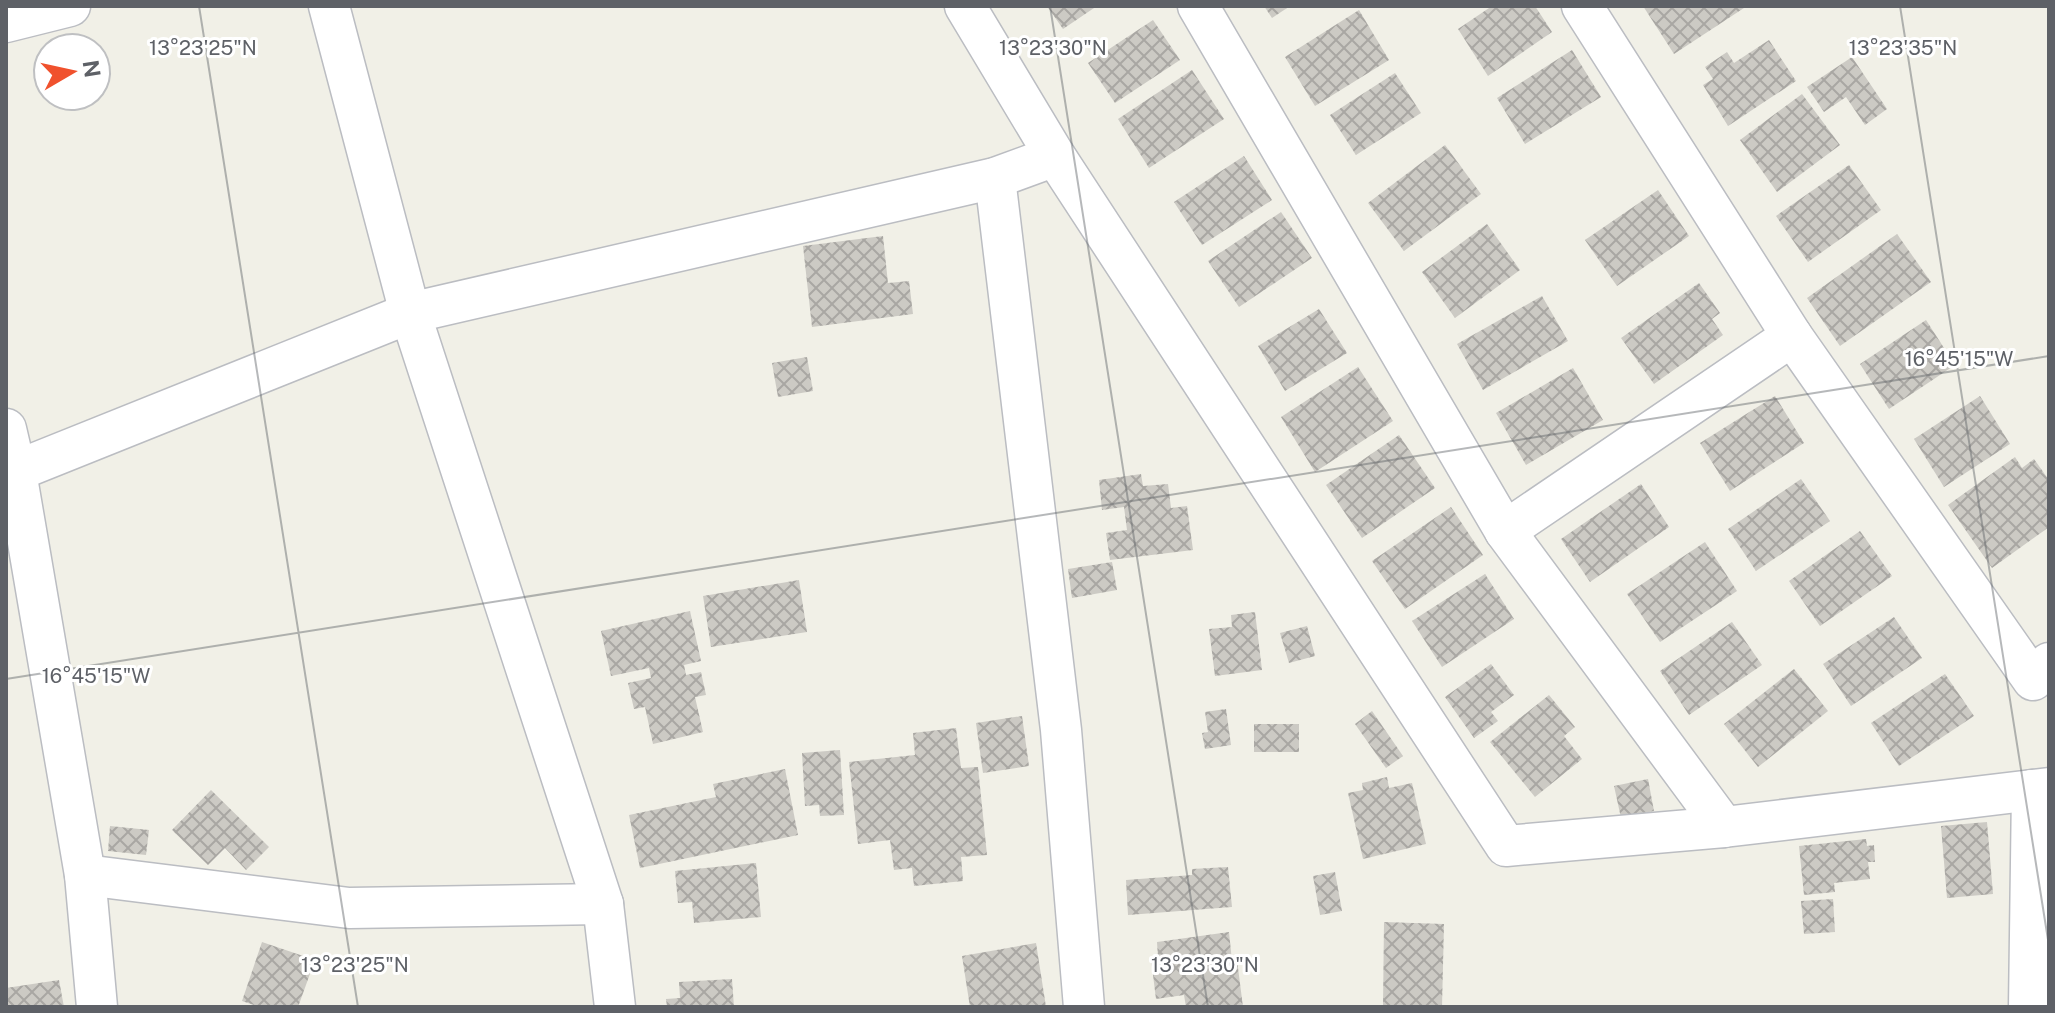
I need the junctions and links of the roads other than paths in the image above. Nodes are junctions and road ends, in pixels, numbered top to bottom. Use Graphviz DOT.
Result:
graph roads {
  1 [pos="70,6"];
  2 [pos="329,6"];
  3 [pos="965,6"];
  4 [pos="1198,6"];
  5 [pos="1582,6"];
  6 [pos="6,22"];
  7 [pos="1055,156"];
  8 [pos="995,178"];
  9 [pos="410,313"];
  10 [pos="1792,336"];
  11 [pos="6,429"];
  12 [pos="11,473"];
  13 [pos="1505,531"];
  14 [pos="2049,663"];
  15 [pos="2041,789"];
  16 [pos="1724,827"];
  17 [pos="85,875"];
  18 [pos="603,904"];
  19 [pos="97,1007"];
  20 [pos="615,1007"];
  21 [pos="1084,1007"];
  22 [pos="2029,1007"];
  1 -- 6 [label="street"];
  2 -- 9 [label="street"];
  3 -- 7 [label="street"];
  4 -- 13 [label="street"];
  5 -- 10 [label="street"];
  7 -- 8 [label="street"];
  7 -- 16 [label="street"];
  8 -- 9 [label="street"];
  8 -- 21 [label="street"];
  9 -- 12 [label="street"];
  9 -- 18 [label="street"];
  10 -- 13 [label="street"];
  10 -- 14 [label="street"];
  11 -- 12 [label="street"];
  12 -- 17 [label="street"];
  13 -- 16 [label="street"];
  15 -- 16 [label="street"];
  15 -- 22 [label="street"];
  17 -- 18 [label="street"];
  17 -- 19 [label="street"];
  18 -- 20 [label="street"];
}
